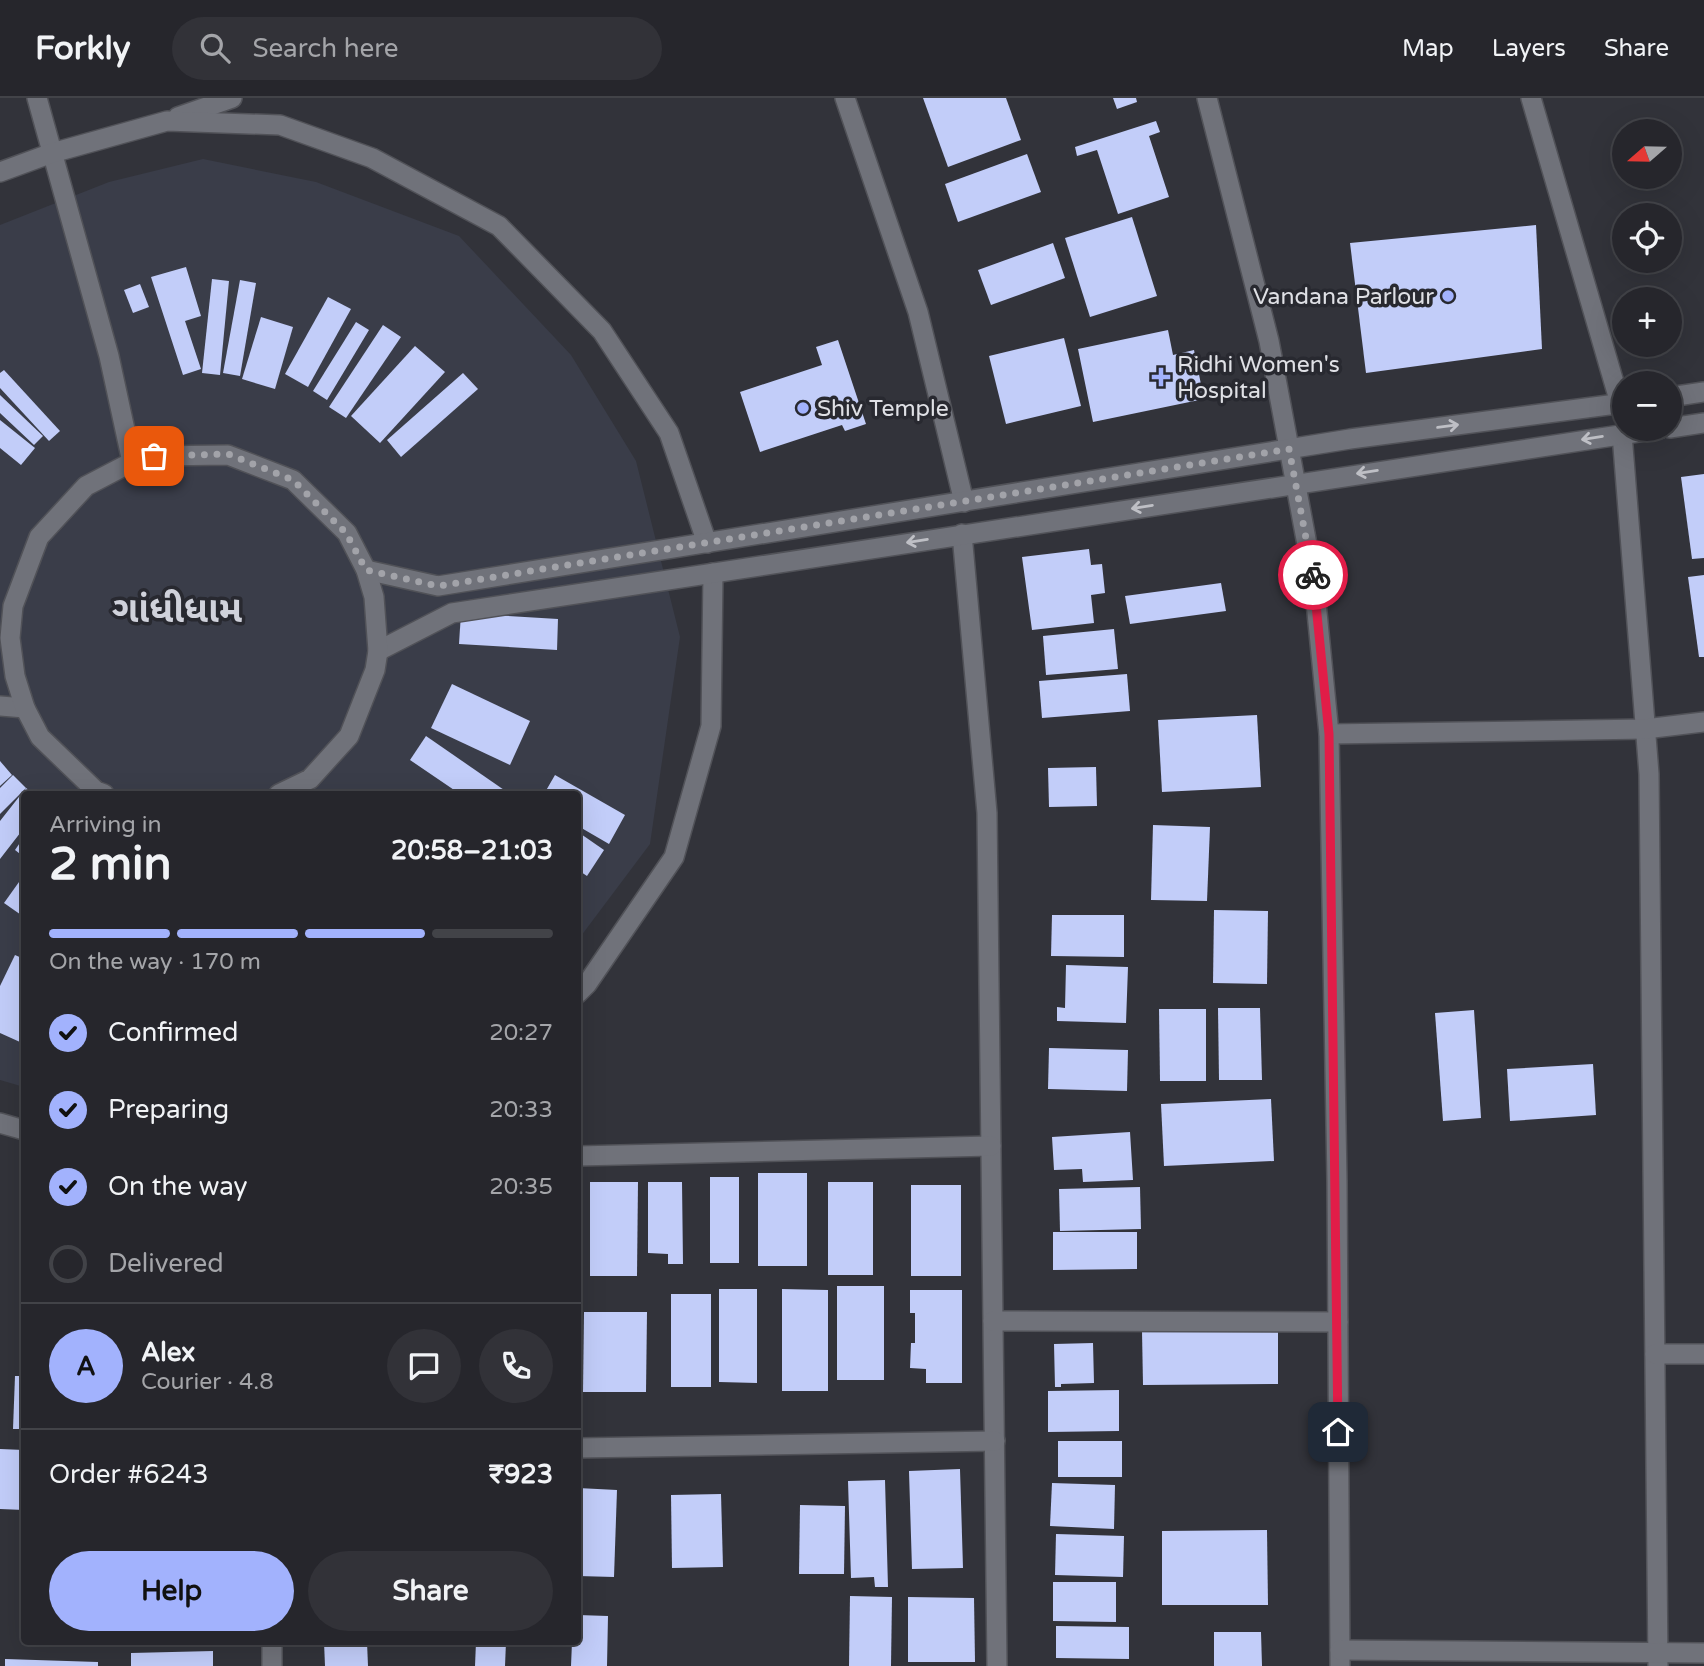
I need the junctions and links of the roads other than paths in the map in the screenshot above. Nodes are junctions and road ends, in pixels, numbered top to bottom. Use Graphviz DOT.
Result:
graph roads {
  1 [pos="37,98"];
  2 [pos="232,98"];
  3 [pos="845,98"];
  4 [pos="1207,98"];
  5 [pos="1531,98"];
  6 [pos="167,121"];
  7 [pos="52,153"];
  8 [pos="0,172"];
  9 [pos="1612,371"];
  10 [pos="1704,392"];
  11 [pos="1682,395"];
  12 [pos="1612,404"];
  13 [pos="1704,424"];
  14 [pos="1682,427"];
  15 [pos="1612,436"];
  16 [pos="1623,441"];
  17 [pos="1289,449"];
  18 [pos="132,462"];
  19 [pos="1296,483"];
  20 [pos="964,502"];
  21 [pos="962,534"];
  22 [pos="707,543"];
  23 [pos="366,570"];
  24 [pos="713,573"];
  25 [pos="5,641"];
  26 [pos="378,651"];
  27 [pos="0,706"];
  28 [pos="25,708"];
  29 [pos="1704,722"];
  30 [pos="1646,729"];
  31 [pos="1329,734"];
  32 [pos="96,791"];
  33 [pos="285,791"];
  34 [pos="581,990"];
  35 [pos="0,1123"];
  36 [pos="21,1129"];
  37 [pos="991,1146"];
  38 [pos="581,1156"];
  39 [pos="993,1321"];
  40 [pos="1338,1322"];
  41 [pos="1655,1354"];
  42 [pos="1704,1354"];
  43 [pos="995,1441"];
  44 [pos="581,1448"];
  45 [pos="272,1645"];
  46 [pos="1704,1653"];
  47 [pos="1340,1658"];
  48 [pos="1658,1660"];
  49 [pos="272,1666"];
  50 [pos="997,1666"];
  1 -- 7 [label="street"];
  2 -- 6 [label="street"];
  3 -- 20 [label="street"];
  4 -- 17 [label="street"];
  5 -- 9 [label="street"];
  6 -- 7 [label="street"];
  6 -- 22 [label="street"];
  7 -- 8 [label="street"];
  7 -- 18 [label="street"];
  10 -- 11 [label="street"];
  17 -- 12 [label="street, one-way"];
  13 -- 14 [label="street"];
  15 -- 19 [label="street, one-way"];
  16 -- 30 [label="street"];
  17 -- 19 [label="street"];
  17 -- 20 [label="street"];
  18 -- 23 [label="street"];
  18 -- 25 [label="street"];
  19 -- 21 [label="street, one-way"];
  19 -- 31 [label="street"];
  20 -- 22 [label="street"];
  21 -- 24 [label="street, one-way"];
  21 -- 37 [label="street"];
  22 -- 23 [label="street"];
  23 -- 26 [label="street"];
  24 -- 26 [label="street"];
  24 -- 34 [label="street"];
  25 -- 28 [label="street"];
  26 -- 33 [label="street"];
  27 -- 28 [label="street"];
  28 -- 32 [label="street"];
  29 -- 30 [label="street"];
  30 -- 31 [label="street"];
  30 -- 41 [label="street"];
  31 -- 40 [label="street"];
  35 -- 36 [label="street"];
  37 -- 38 [label="street"];
  37 -- 39 [label="street"];
  39 -- 40 [label="street"];
  39 -- 43 [label="street"];
  40 -- 47 [label="street"];
  41 -- 42 [label="street"];
  41 -- 48 [label="street"];
  43 -- 44 [label="street"];
  43 -- 50 [label="street"];
  45 -- 49 [label="street"];
  46 -- 48 [label="street"];
  47 -- 48 [label="street"];
}
